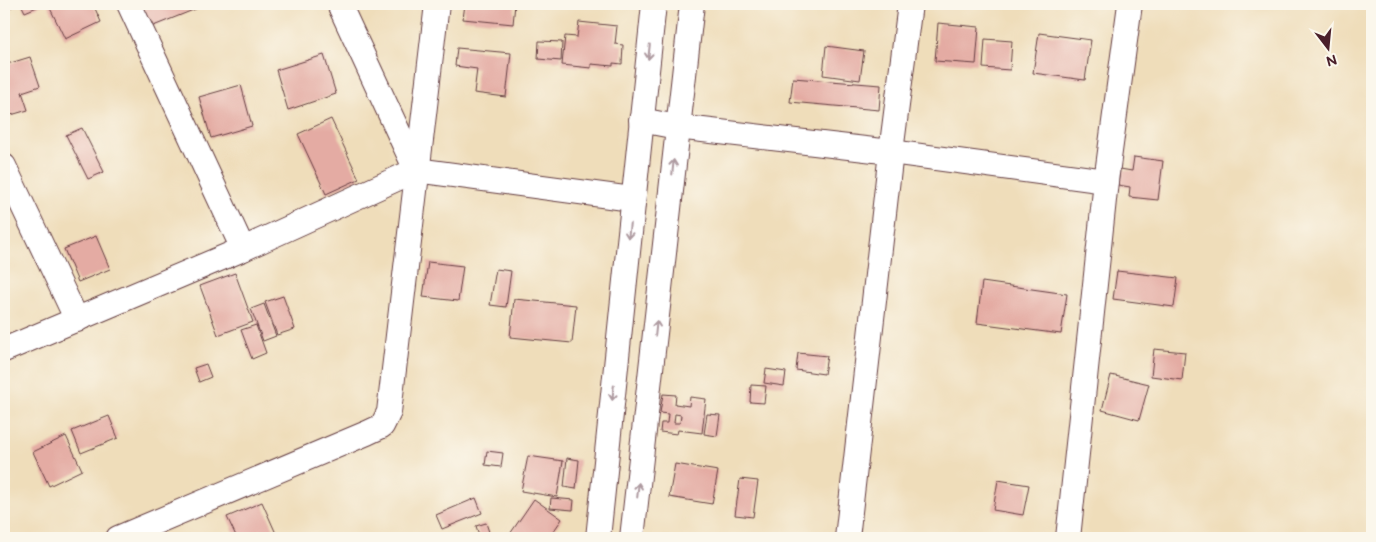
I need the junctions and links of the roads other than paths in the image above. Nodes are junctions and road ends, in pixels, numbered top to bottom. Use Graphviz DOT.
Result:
graph roads {
  1 [pos="129,4"];
  2 [pos="339,4"];
  3 [pos="437,4"];
  4 [pos="654,4"];
  5 [pos="692,4"];
  6 [pos="910,4"];
  7 [pos="1130,4"];
  8 [pos="642,120"];
  9 [pos="677,127"];
  10 [pos="891,152"];
  11 [pos="4,166"];
  12 [pos="416,170"];
  13 [pos="1106,181"];
  14 [pos="632,199"];
  15 [pos="243,249"];
  16 [pos="77,320"];
  17 [pos="4,350"];
  18 [pos="118,538"];
  19 [pos="598,538"];
  20 [pos="632,538"];
  21 [pos="847,538"];
  22 [pos="1068,538"];
  1 -- 15 [label="street"];
  2 -- 12 [label="street"];
  3 -- 12 [label="street"];
  4 -- 8 [label="street, one-way"];
  5 -- 9 [label="street"];
  6 -- 10 [label="street"];
  7 -- 13 [label="street"];
  8 -- 9 [label="street"];
  8 -- 14 [label="street"];
  9 -- 10 [label="street"];
  20 -- 9 [label="street, one-way"];
  10 -- 13 [label="street"];
  10 -- 21 [label="street"];
  11 -- 16 [label="street"];
  12 -- 14 [label="street"];
  12 -- 15 [label="street"];
  12 -- 18 [label="street"];
  13 -- 22 [label="street"];
  14 -- 19 [label="street, one-way"];
  15 -- 16 [label="street"];
  16 -- 17 [label="street"];
}
